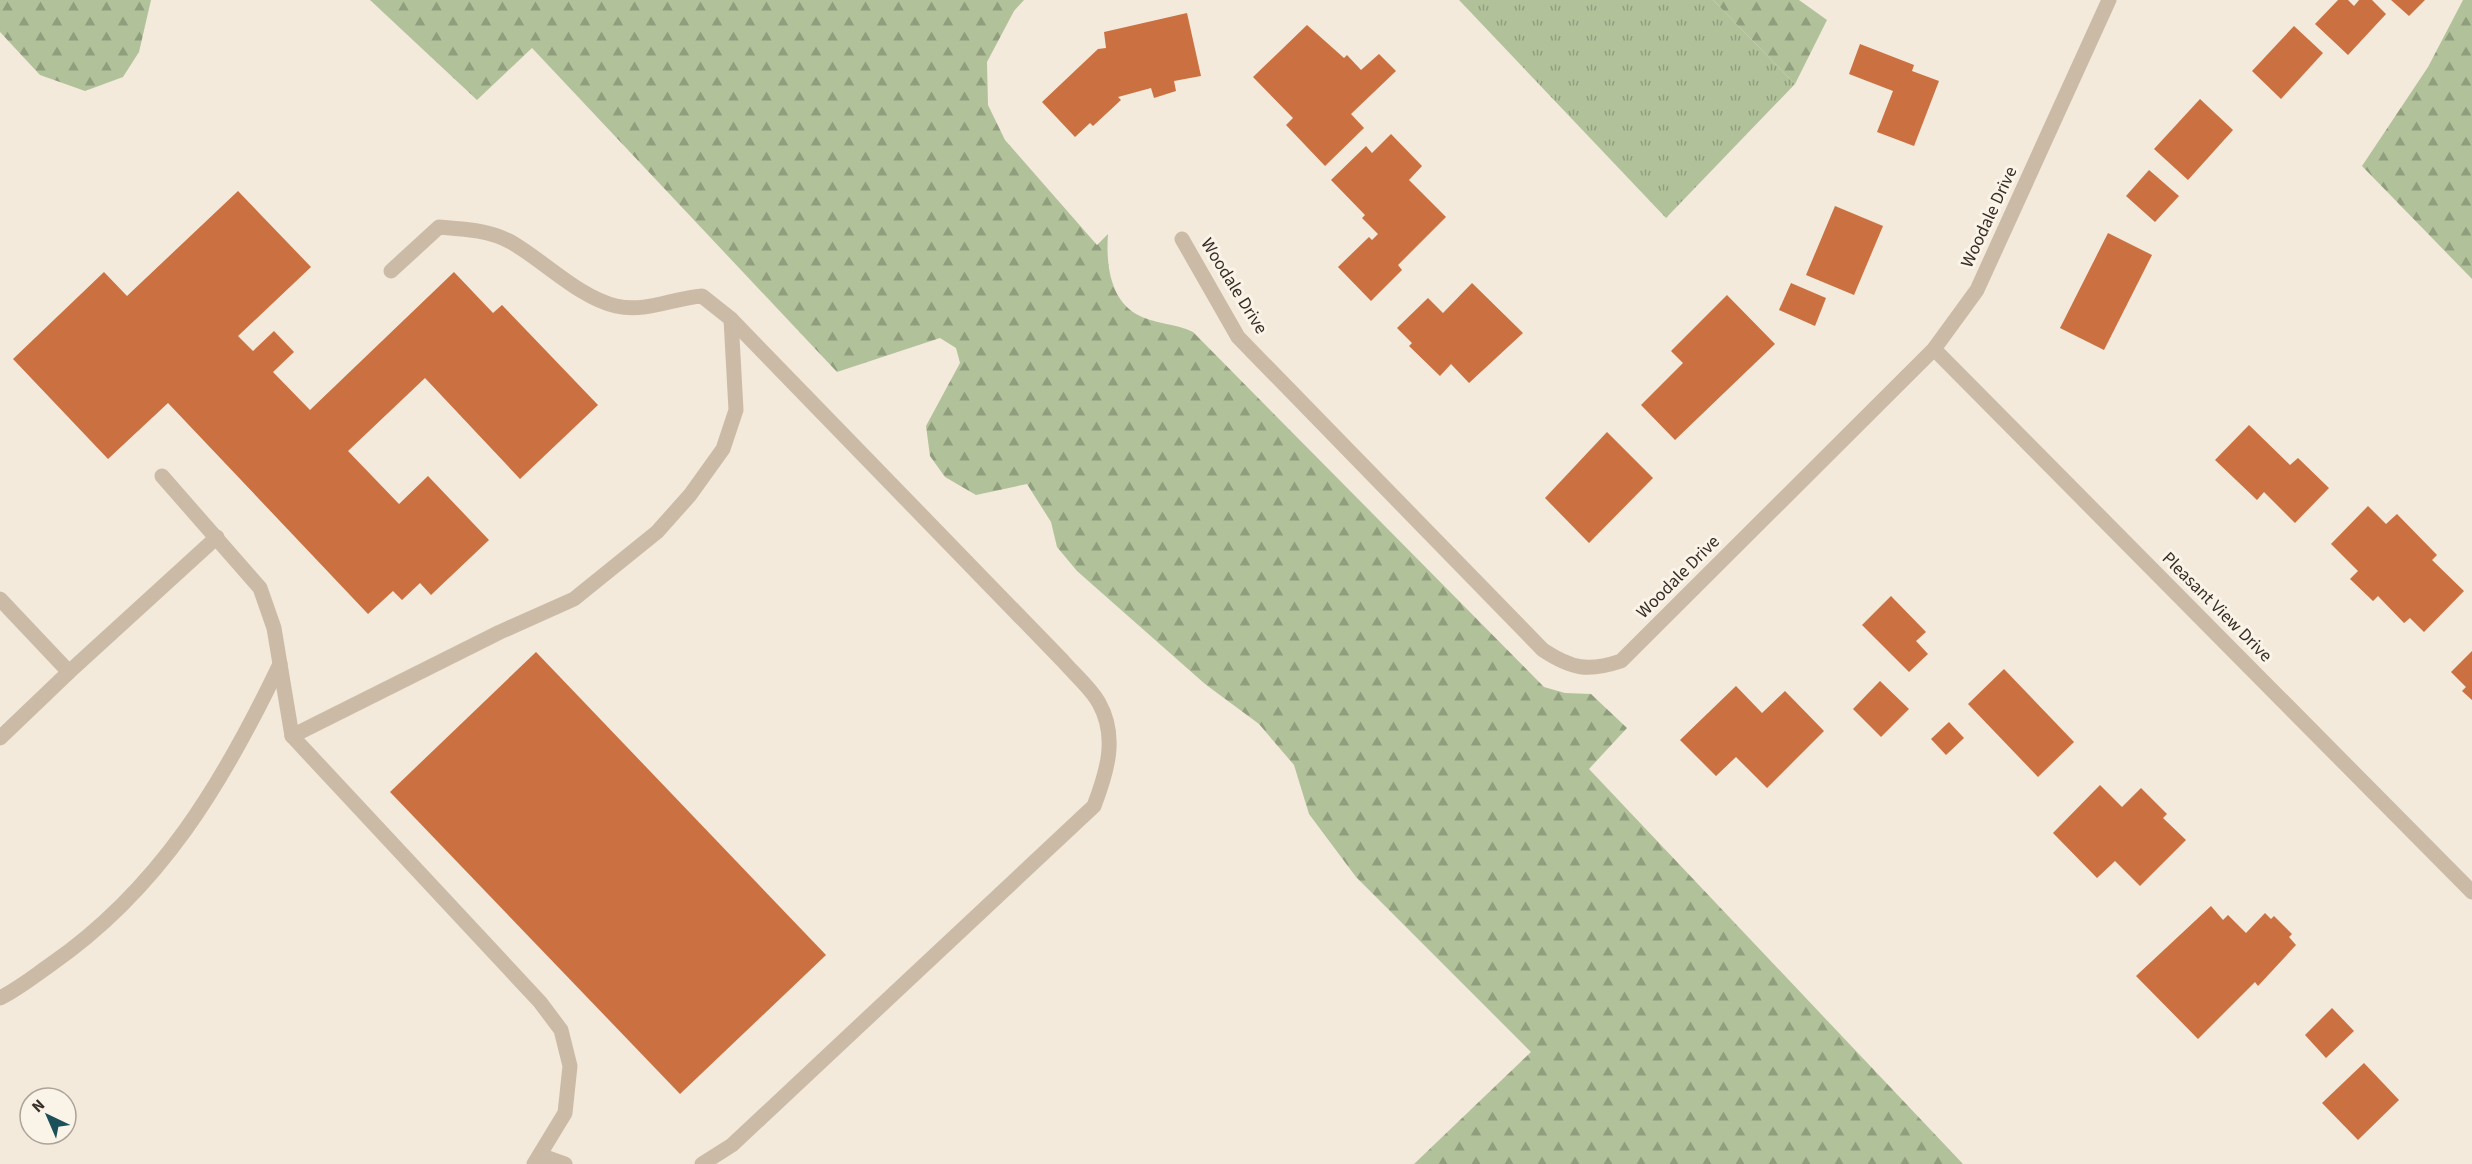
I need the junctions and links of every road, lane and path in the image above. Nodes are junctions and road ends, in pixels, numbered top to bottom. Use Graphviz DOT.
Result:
graph roads {
  1 [pos="2109,0"];
  2 [pos="1182,239"];
  3 [pos="391,271"];
  4 [pos="731,319"];
  5 [pos="1934,348"];
  6 [pos="162,476"];
  7 [pos="217,537"];
  8 [pos="0,599"];
  9 [pos="280,664"];
  10 [pos="69,672"];
  11 [pos="292,736"];
  12 [pos="0,738"];
  13 [pos="2472,892"];
  14 [pos="0,998"];
  15 [pos="537,1160"];
  16 [pos="565,1164"];
  17 [pos="702,1164"];
  1 -- 5 [label="street, Woodale Drive"];
  2 -- 5 [label="street, Woodale Drive"];
  3 -- 4 [label="street"];
  4 -- 11 [label="street"];
  4 -- 17 [label="street"];
  5 -- 13 [label="street, Pleasant View Drive"];
  6 -- 7 [label="street"];
  7 -- 9 [label="street"];
  7 -- 10 [label="street"];
  8 -- 10 [label="street"];
  9 -- 11 [label="street"];
  9 -- 14 [label="street"];
  10 -- 12 [label="street"];
  11 -- 15 [label="street"];
  15 -- 16 [label="street"];
}
